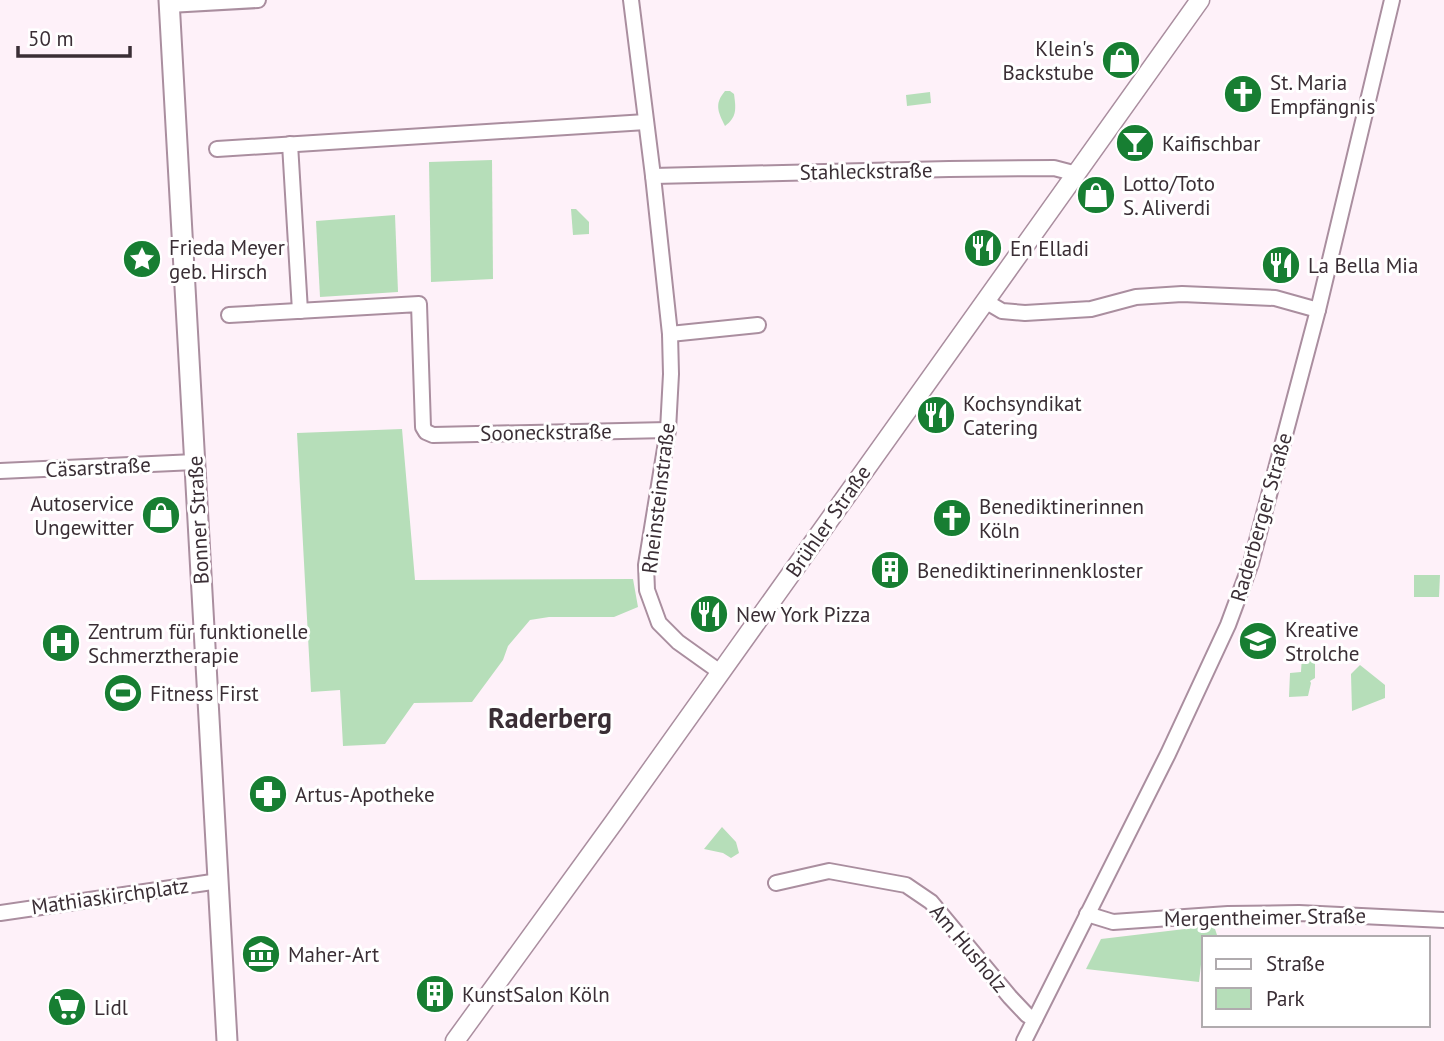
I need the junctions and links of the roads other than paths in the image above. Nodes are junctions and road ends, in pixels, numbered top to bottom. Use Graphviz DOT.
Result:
graph roads {
  1 [pos="258,0"];
  2 [pos="631,0"];
  3 [pos="1200,0"];
  4 [pos="1392,0"];
  5 [pos="169,3"];
  6 [pos="646,121"];
  7 [pos="290,144"];
  8 [pos="217,149"];
  9 [pos="1077,174"];
  10 [pos="653,176"];
  11 [pos="985,301"];
  12 [pos="1318,310"];
  13 [pos="300,311"];
  14 [pos="229,315"];
  15 [pos="758,325"];
  16 [pos="670,334"];
  17 [pos="668,430"];
  18 [pos="195,462"];
  19 [pos="0,471"];
  20 [pos="720,673"];
  21 [pos="219,881"];
  22 [pos="776,883"];
  23 [pos="1,912"];
  24 [pos="1087,914"];
  25 [pos="1444,920"];
  26 [pos="1035,1019"];
  27 [pos="227,1041"];
  28 [pos="455,1041"];
  29 [pos="1024,1041"];
  1 -- 5 [label="street"];
  2 -- 6 [label="street, Rheinsteinstraße"];
  3 -- 9 [label="street, Brühler Straße"];
  4 -- 12 [label="street, Raderberger Straße"];
  5 -- 18 [label="main road, Bonner Straße"];
  6 -- 7 [label="street"];
  6 -- 10 [label="street, Rheinsteinstraße"];
  7 -- 8 [label="street"];
  7 -- 13 [label="street"];
  9 -- 10 [label="street, Stahleckstraße"];
  9 -- 11 [label="street, Brühler Straße"];
  10 -- 16 [label="street, Rheinsteinstraße"];
  11 -- 12 [label="street"];
  11 -- 20 [label="street, Brühler Straße"];
  12 -- 24 [label="street, Raderberger Straße"];
  13 -- 14 [label="street"];
  13 -- 17 [label="street, Sooneckstraße"];
  15 -- 16 [label="street"];
  16 -- 17 [label="street, Rheinsteinstraße"];
  17 -- 20 [label="street, Rheinsteinstraße"];
  18 -- 19 [label="street, Cäsarstraße"];
  18 -- 21 [label="main road, Bonner Straße"];
  20 -- 28 [label="street, Brühler Straße"];
  21 -- 23 [label="street, Mathiaskirchplatz"];
  21 -- 27 [label="main road, Bonner Straße"];
  22 -- 26 [label="street, Am Husholz"];
  24 -- 25 [label="street, Mergentheimer Straße"];
  24 -- 26 [label="street, Raderberger Straße"];
  26 -- 29 [label="street, Raderberger Straße"];
}
